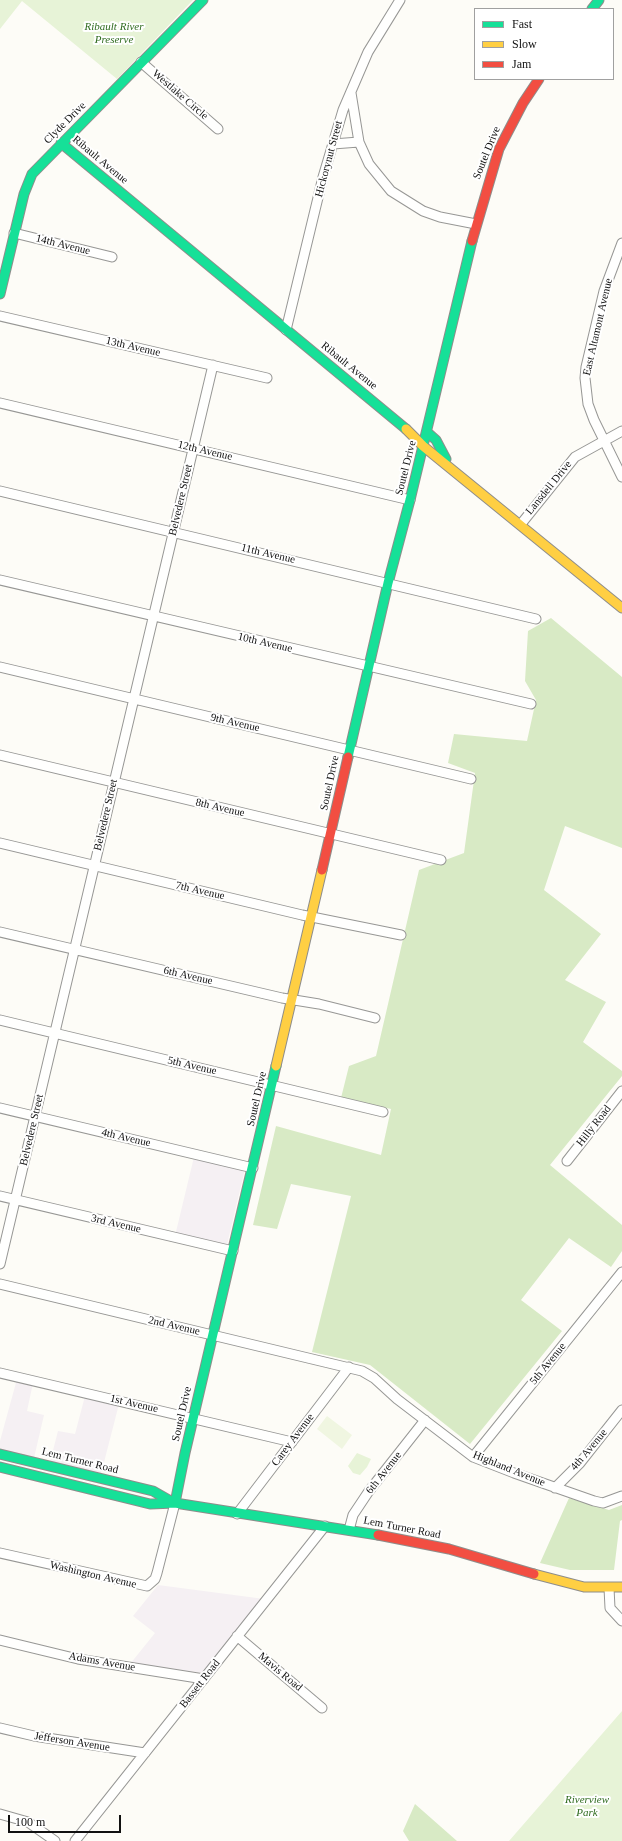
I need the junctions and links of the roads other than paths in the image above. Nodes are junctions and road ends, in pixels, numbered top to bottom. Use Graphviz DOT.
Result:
graph roads {
  1 [pos="202,0"];
  2 [pos="400,0"];
  3 [pos="599,0"];
  4 [pos="593,8"];
  5 [pos="141,62"];
  6 [pos="538,80"];
  7 [pos="351,93"];
  8 [pos="218,129"];
  9 [pos="359,142"];
  10 [pos="61,143"];
  11 [pos="333,144"];
  12 [pos="476,224"];
  13 [pos="14,233"];
  14 [pos="622,243"];
  15 [pos="112,257"];
  16 [pos="0,294"];
  17 [pos="0,316"];
  18 [pos="286,330"];
  19 [pos="213,365"];
  20 [pos="267,378"];
  21 [pos="0,403"];
  22 [pos="622,431"];
  23 [pos="427,432"];
  24 [pos="603,441"];
  25 [pos="424,446"];
  26 [pos="193,449"];
  27 [pos="450,465"];
  28 [pos="622,477"];
  29 [pos="0,491"];
  30 [pos="410,500"];
  31 [pos="521,524"];
  32 [pos="174,532"];
  33 [pos="0,580"];
  34 [pos="388,583"];
  35 [pos="622,608"];
  36 [pos="153,616"];
  37 [pos="536,619"];
  38 [pos="369,666"];
  39 [pos="0,667"];
  40 [pos="134,699"];
  41 [pos="531,704"];
  42 [pos="348,751"];
  43 [pos="0,756"];
  44 [pos="471,779"];
  45 [pos="114,783"];
  46 [pos="332,833"];
  47 [pos="0,844"];
  48 [pos="441,860"];
  49 [pos="95,866"];
  50 [pos="312,916"];
  51 [pos="0,932"];
  52 [pos="401,935"];
  53 [pos="75,950"];
  54 [pos="292,1000"];
  55 [pos="376,1018"];
  56 [pos="0,1020"];
  57 [pos="54,1033"];
  58 [pos="272,1085"];
  59 [pos="622,1092"];
  60 [pos="0,1108"];
  61 [pos="383,1112"];
  62 [pos="36,1116"];
  63 [pos="567,1161"];
  64 [pos="253,1168"];
  65 [pos="0,1196"];
  66 [pos="16,1200"];
  67 [pos="233,1251"];
  68 [pos="0,1264"];
  69 [pos="622,1272"];
  70 [pos="0,1284"];
  71 [pos="213,1335"];
  72 [pos="349,1367"];
  73 [pos="0,1372"];
  74 [pos="622,1410"];
  75 [pos="194,1418"];
  76 [pos="425,1420"];
  77 [pos="292,1442"];
  78 [pos="0,1454"];
  79 [pos="473,1457"];
  80 [pos="0,1467"];
  81 [pos="555,1488"];
  82 [pos="622,1496"];
  83 [pos="175,1503"];
  84 [pos="237,1514"];
  85 [pos="325,1526"];
  86 [pos="349,1530"];
  87 [pos="0,1553"];
  88 [pos="622,1587"];
  89 [pos="609,1588"];
  90 [pos="622,1621"];
  91 [pos="237,1636"];
  92 [pos="0,1640"];
  93 [pos="204,1679"];
  94 [pos="322,1708"];
  95 [pos="0,1728"];
  96 [pos="145,1753"];
  97 [pos="0,1814"];
  98 [pos="55,1841"];
  99 [pos="74,1841"];
  1 -- 5 [label="main road, Clyde Drive"];
  2 -- 7 [label="street, Hickorynut Street"];
  3 -- 4 [label="main road"];
  5 -- 8 [label="street, Westlake Circle"];
  5 -- 10 [label="main road, Clyde Drive"];
  6 -- 12 [label="main road, Soutel Drive"];
  7 -- 9 [label="street"];
  7 -- 11 [label="street, Hickorynut Street"];
  9 -- 11 [label="street"];
  9 -- 12 [label="street"];
  10 -- 13 [label="main road, Clyde Drive"];
  10 -- 18 [label="main road, Ribault Avenue"];
  11 -- 18 [label="street, Hickorynut Street"];
  12 -- 23 [label="main road, Soutel Drive"];
  13 -- 15 [label="street, 14th Avenue"];
  13 -- 16 [label="main road, Clyde Drive"];
  14 -- 24 [label="street, East Altamont Avenue"];
  17 -- 19 [label="street, 13th Avenue"];
  18 -- 25 [label="main road, Ribault Avenue"];
  19 -- 20 [label="street, 13th Avenue"];
  19 -- 26 [label="street, Belvedere Street"];
  21 -- 26 [label="street, 12th Avenue"];
  22 -- 24 [label="street, Lansdell Drive"];
  23 -- 25 [label="main road, Soutel Drive"];
  23 -- 27 [label="main road"];
  24 -- 28 [label="street, East Altamont Avenue"];
  24 -- 31 [label="street, Lansdell Drive"];
  25 -- 27 [label="main road, Ribault Avenue"];
  25 -- 30 [label="main road, Soutel Drive"];
  26 -- 30 [label="street, 12th Avenue"];
  26 -- 32 [label="street, Belvedere Street"];
  27 -- 31 [label="main road, Ribault Avenue"];
  29 -- 32 [label="street, 11th Avenue"];
  30 -- 34 [label="main road, Soutel Drive"];
  31 -- 35 [label="main road, Ribault Avenue"];
  32 -- 34 [label="street, 11th Avenue"];
  32 -- 36 [label="street, Belvedere Street"];
  33 -- 36 [label="street, 10th Avenue"];
  34 -- 37 [label="street, 11th Avenue"];
  34 -- 38 [label="main road, Soutel Drive"];
  36 -- 38 [label="street, 10th Avenue"];
  36 -- 40 [label="street, Belvedere Street"];
  38 -- 41 [label="street, 10th Avenue"];
  38 -- 42 [label="main road, Soutel Drive"];
  39 -- 40 [label="street, 9th Avenue"];
  40 -- 42 [label="street, 9th Avenue"];
  40 -- 45 [label="street, Belvedere Street"];
  42 -- 44 [label="street, 9th Avenue"];
  42 -- 46 [label="main road, Soutel Drive"];
  43 -- 45 [label="street, 8th Avenue"];
  45 -- 46 [label="street, 8th Avenue"];
  45 -- 49 [label="street, Belvedere Street"];
  46 -- 48 [label="street, 8th Avenue"];
  46 -- 50 [label="main road, Soutel Drive"];
  47 -- 49 [label="street, 7th Avenue"];
  49 -- 50 [label="street, 7th Avenue"];
  49 -- 53 [label="street, Belvedere Street"];
  50 -- 52 [label="street, 7th Avenue"];
  50 -- 54 [label="main road, Soutel Drive"];
  51 -- 53 [label="street, 6th Avenue"];
  53 -- 54 [label="street, 6th Avenue"];
  53 -- 57 [label="street, Belvedere Street"];
  54 -- 55 [label="street, 6th Avenue"];
  54 -- 58 [label="main road, Soutel Drive"];
  56 -- 57 [label="street, 5th Avenue"];
  57 -- 58 [label="street, 5th Avenue"];
  57 -- 62 [label="street, Belvedere Street"];
  58 -- 61 [label="street, 5th Avenue"];
  58 -- 64 [label="main road, Soutel Drive"];
  59 -- 63 [label="street, Hilly Road"];
  60 -- 62 [label="street, 4th Avenue"];
  62 -- 64 [label="street, 4th Avenue"];
  62 -- 66 [label="street, Belvedere Street"];
  64 -- 67 [label="main road, Soutel Drive"];
  65 -- 66 [label="street, 3rd Avenue"];
  66 -- 67 [label="street, 3rd Avenue"];
  66 -- 68 [label="street, Belvedere Street"];
  67 -- 71 [label="main road, Soutel Drive"];
  69 -- 79 [label="street, 5th Avenue"];
  70 -- 71 [label="street, 2nd Avenue"];
  71 -- 72 [label="street, 2nd Avenue"];
  71 -- 75 [label="main road, Soutel Drive"];
  72 -- 76 [label="street, Highland Avenue"];
  72 -- 77 [label="street, Carey Avenue"];
  73 -- 75 [label="street, 1st Avenue"];
  74 -- 81 [label="street, 4th Avenue"];
  75 -- 77 [label="street, 1st Avenue"];
  75 -- 83 [label="main road, Soutel Drive"];
  76 -- 79 [label="street, Highland Avenue"];
  76 -- 86 [label="street, 6th Avenue"];
  77 -- 84 [label="street, Carey Avenue"];
  78 -- 83 [label="main road, Lem Turner Road"];
  79 -- 81 [label="street, Highland Avenue"];
  80 -- 83 [label="main road, Lem Turner Road"];
  81 -- 82 [label="street, Highland Avenue"];
  83 -- 84 [label="main road, Lem Turner Road"];
  83 -- 87 [label="street, Washington Avenue"];
  84 -- 85 [label="main road, Lem Turner Road"];
  85 -- 86 [label="main road, Lem Turner Road"];
  85 -- 91 [label="street, Bassett Road"];
  86 -- 89 [label="main road, Lem Turner Road"];
  88 -- 89 [label="main road, Lem Turner Road"];
  89 -- 90 [label="street"];
  91 -- 93 [label="street, Bassett Road"];
  91 -- 94 [label="street, Mavis Road"];
  92 -- 93 [label="street, Adams Avenue"];
  93 -- 96 [label="street, Bassett Road"];
  95 -- 96 [label="street, Jefferson Avenue"];
  96 -- 99 [label="street, Bassett Road"];
  97 -- 98 [label="street"];
}
